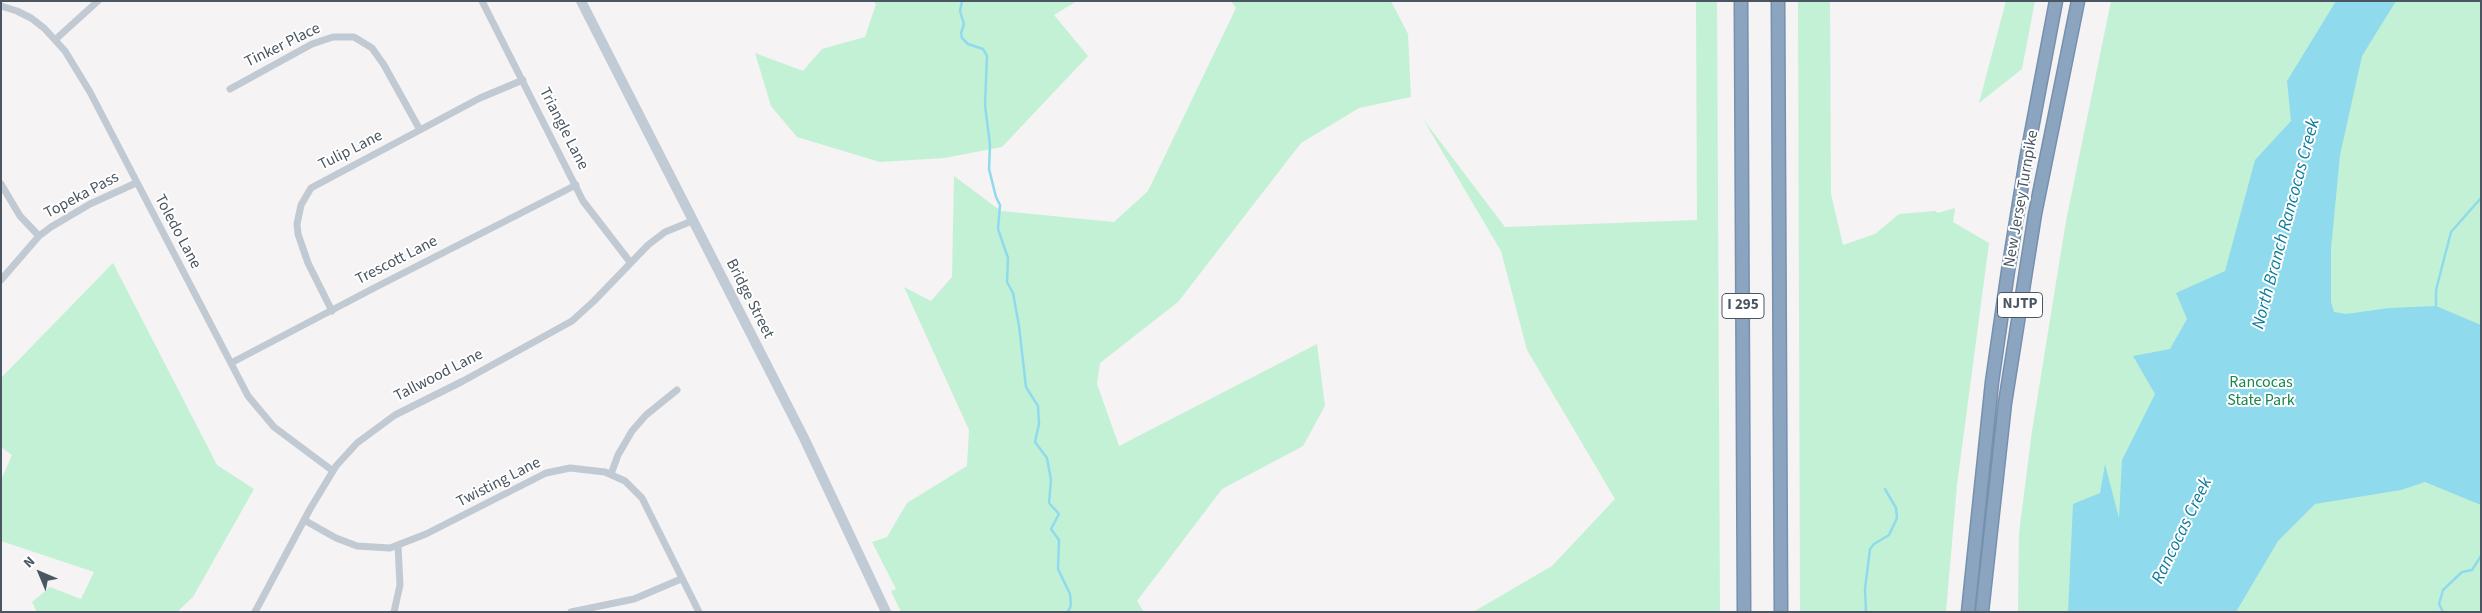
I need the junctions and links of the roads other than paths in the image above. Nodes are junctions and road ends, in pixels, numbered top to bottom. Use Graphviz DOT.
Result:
graph roads {
  1 [pos="98,1"];
  2 [pos="482,1"];
  3 [pos="581,1"];
  4 [pos="1741,1"];
  5 [pos="1778,1"];
  6 [pos="2056,1"];
  7 [pos="2078,1"];
  8 [pos="1,6"];
  9 [pos="56,40"];
  10 [pos="523,80"];
  11 [pos="230,89"];
  12 [pos="420,130"];
  13 [pos="136,183"];
  14 [pos="1,184"];
  15 [pos="576,185"];
  16 [pos="692,221"];
  17 [pos="38,236"];
  18 [pos="630,262"];
  19 [pos="1,280"];
  20 [pos="332,311"];
  21 [pos="231,363"];
  22 [pos="677,390"];
  23 [pos="333,471"];
  24 [pos="611,474"];
  25 [pos="304,520"];
  26 [pos="398,546"];
  27 [pos="681,579"];
  28 [pos="255,612"];
  29 [pos="394,612"];
  30 [pos="571,612"];
  31 [pos="699,612"];
  32 [pos="886,612"];
  33 [pos="1744,612"];
  34 [pos="1781,612"];
  35 [pos="1968,612"];
  36 [pos="1982,612"];
  1 -- 9 [label="street"];
  2 -- 10 [label="street, Triangle Lane"];
  3 -- 16 [label="main road, Bridge Street"];
  4 -- 33 [label="highway, I 295"];
  5 -- 34 [label="highway, I 295"];
  6 -- 35 [label="highway, New Jersey Turnpike / NJTP"];
  7 -- 36 [label="highway, New Jersey Turnpike / NJTP"];
  8 -- 9 [label="street, Toledo Lane"];
  9 -- 13 [label="street, Toledo Lane"];
  10 -- 12 [label="street, Tulip Lane"];
  10 -- 15 [label="street, Triangle Lane"];
  11 -- 12 [label="street, Tinker Place"];
  12 -- 20 [label="street, Tulip Lane"];
  13 -- 17 [label="street, Topeka Pass"];
  13 -- 21 [label="street, Toledo Lane"];
  14 -- 17 [label="street"];
  15 -- 18 [label="street, Triangle Lane"];
  15 -- 20 [label="street, Trescott Lane"];
  16 -- 18 [label="street, Tallwood Lane"];
  16 -- 32 [label="main road, Bridge Street"];
  17 -- 19 [label="street, Topeka Pass"];
  18 -- 23 [label="street, Tallwood Lane"];
  20 -- 21 [label="street, Trescott Lane"];
  21 -- 23 [label="street, Toledo Lane"];
  22 -- 24 [label="street"];
  23 -- 25 [label="street, Tallwood Lane"];
  24 -- 26 [label="street, Twisting Lane"];
  24 -- 27 [label="street, Twisting Lane"];
  25 -- 26 [label="street, Twisting Lane"];
  25 -- 28 [label="street, Tallwood Lane"];
  26 -- 29 [label="street"];
  27 -- 30 [label="street"];
  27 -- 31 [label="street, Twisting Lane"];
}
